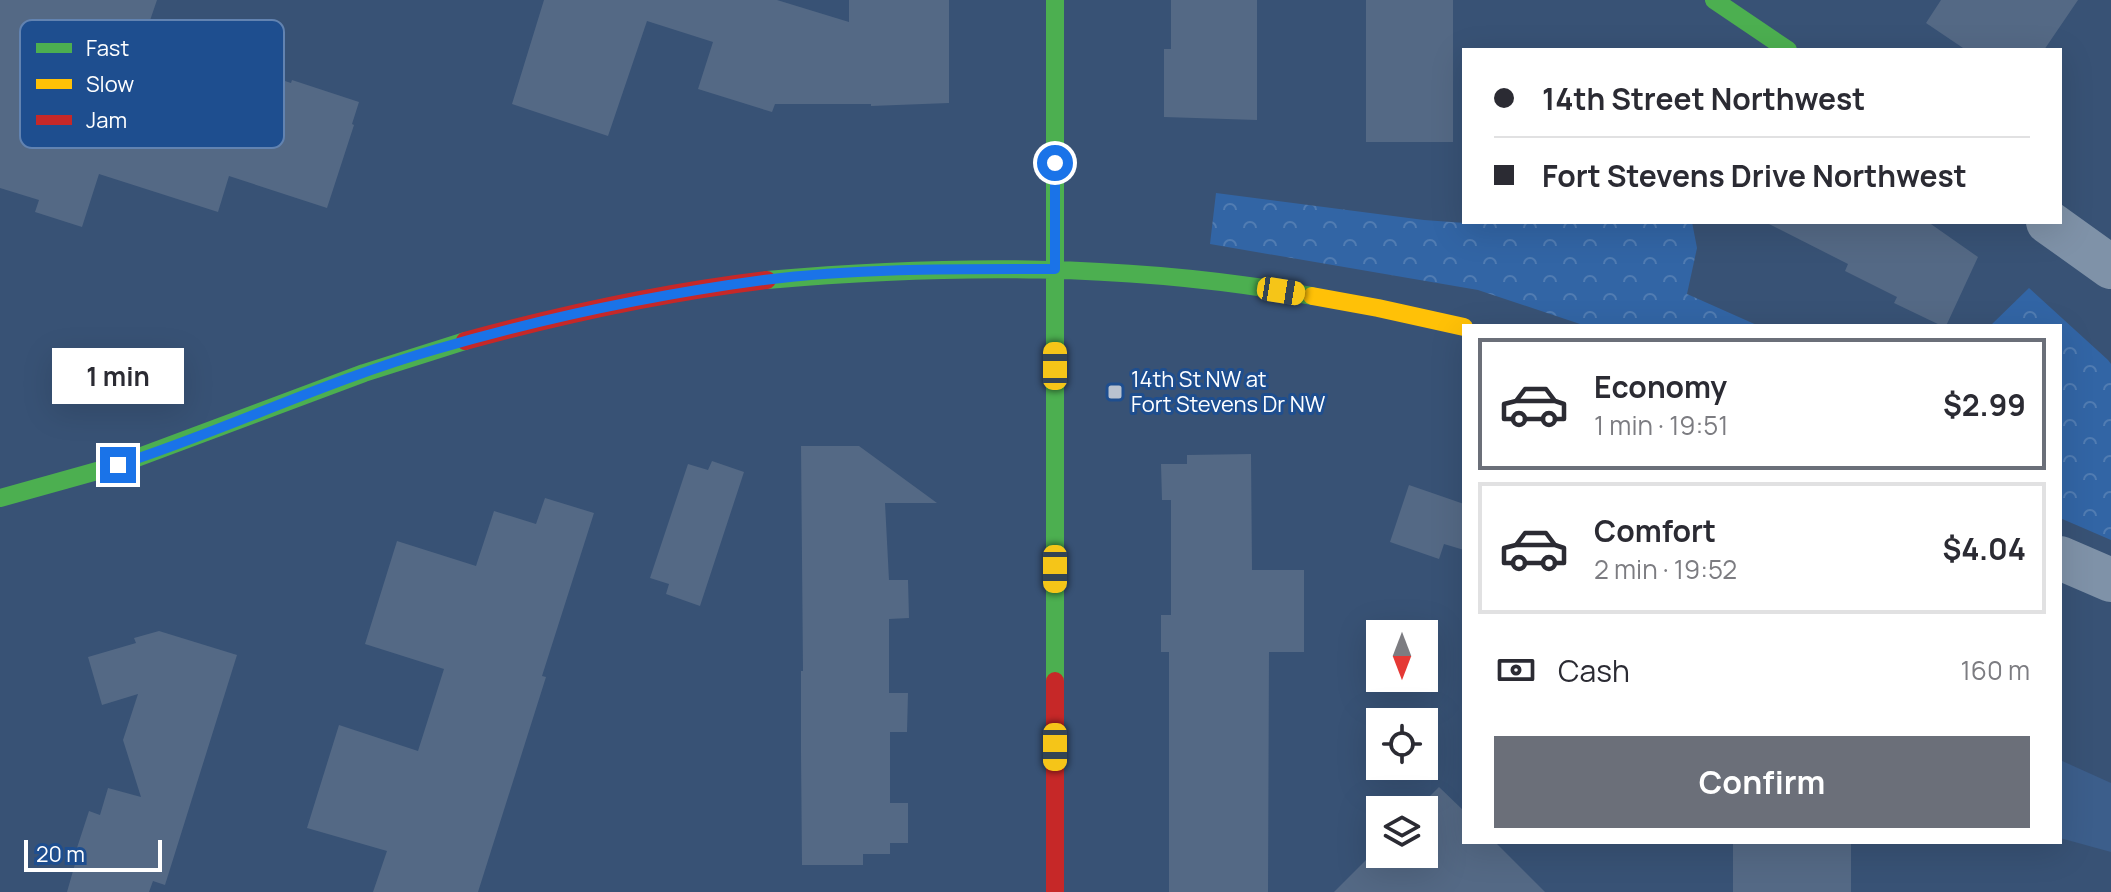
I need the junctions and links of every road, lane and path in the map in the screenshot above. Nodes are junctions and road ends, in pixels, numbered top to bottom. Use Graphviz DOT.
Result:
graph roads {
  1 [pos="1055,0"];
  2 [pos="1714,0"];
  3 [pos="1785,48"];
  4 [pos="2051,224"];
  5 [pos="2111,267"];
  6 [pos="1055,269"];
  7 [pos="1462,327"];
  8 [pos="0,498"];
  9 [pos="2062,559"];
  10 [pos="2111,580"];
  11 [pos="1055,892"];
  1 -- 6 [label="street"];
  2 -- 3 [label="street"];
  4 -- 5 [label="street"];
  6 -- 7 [label="street"];
  6 -- 8 [label="street"];
  6 -- 11 [label="street"];
  9 -- 10 [label="street"];
}
